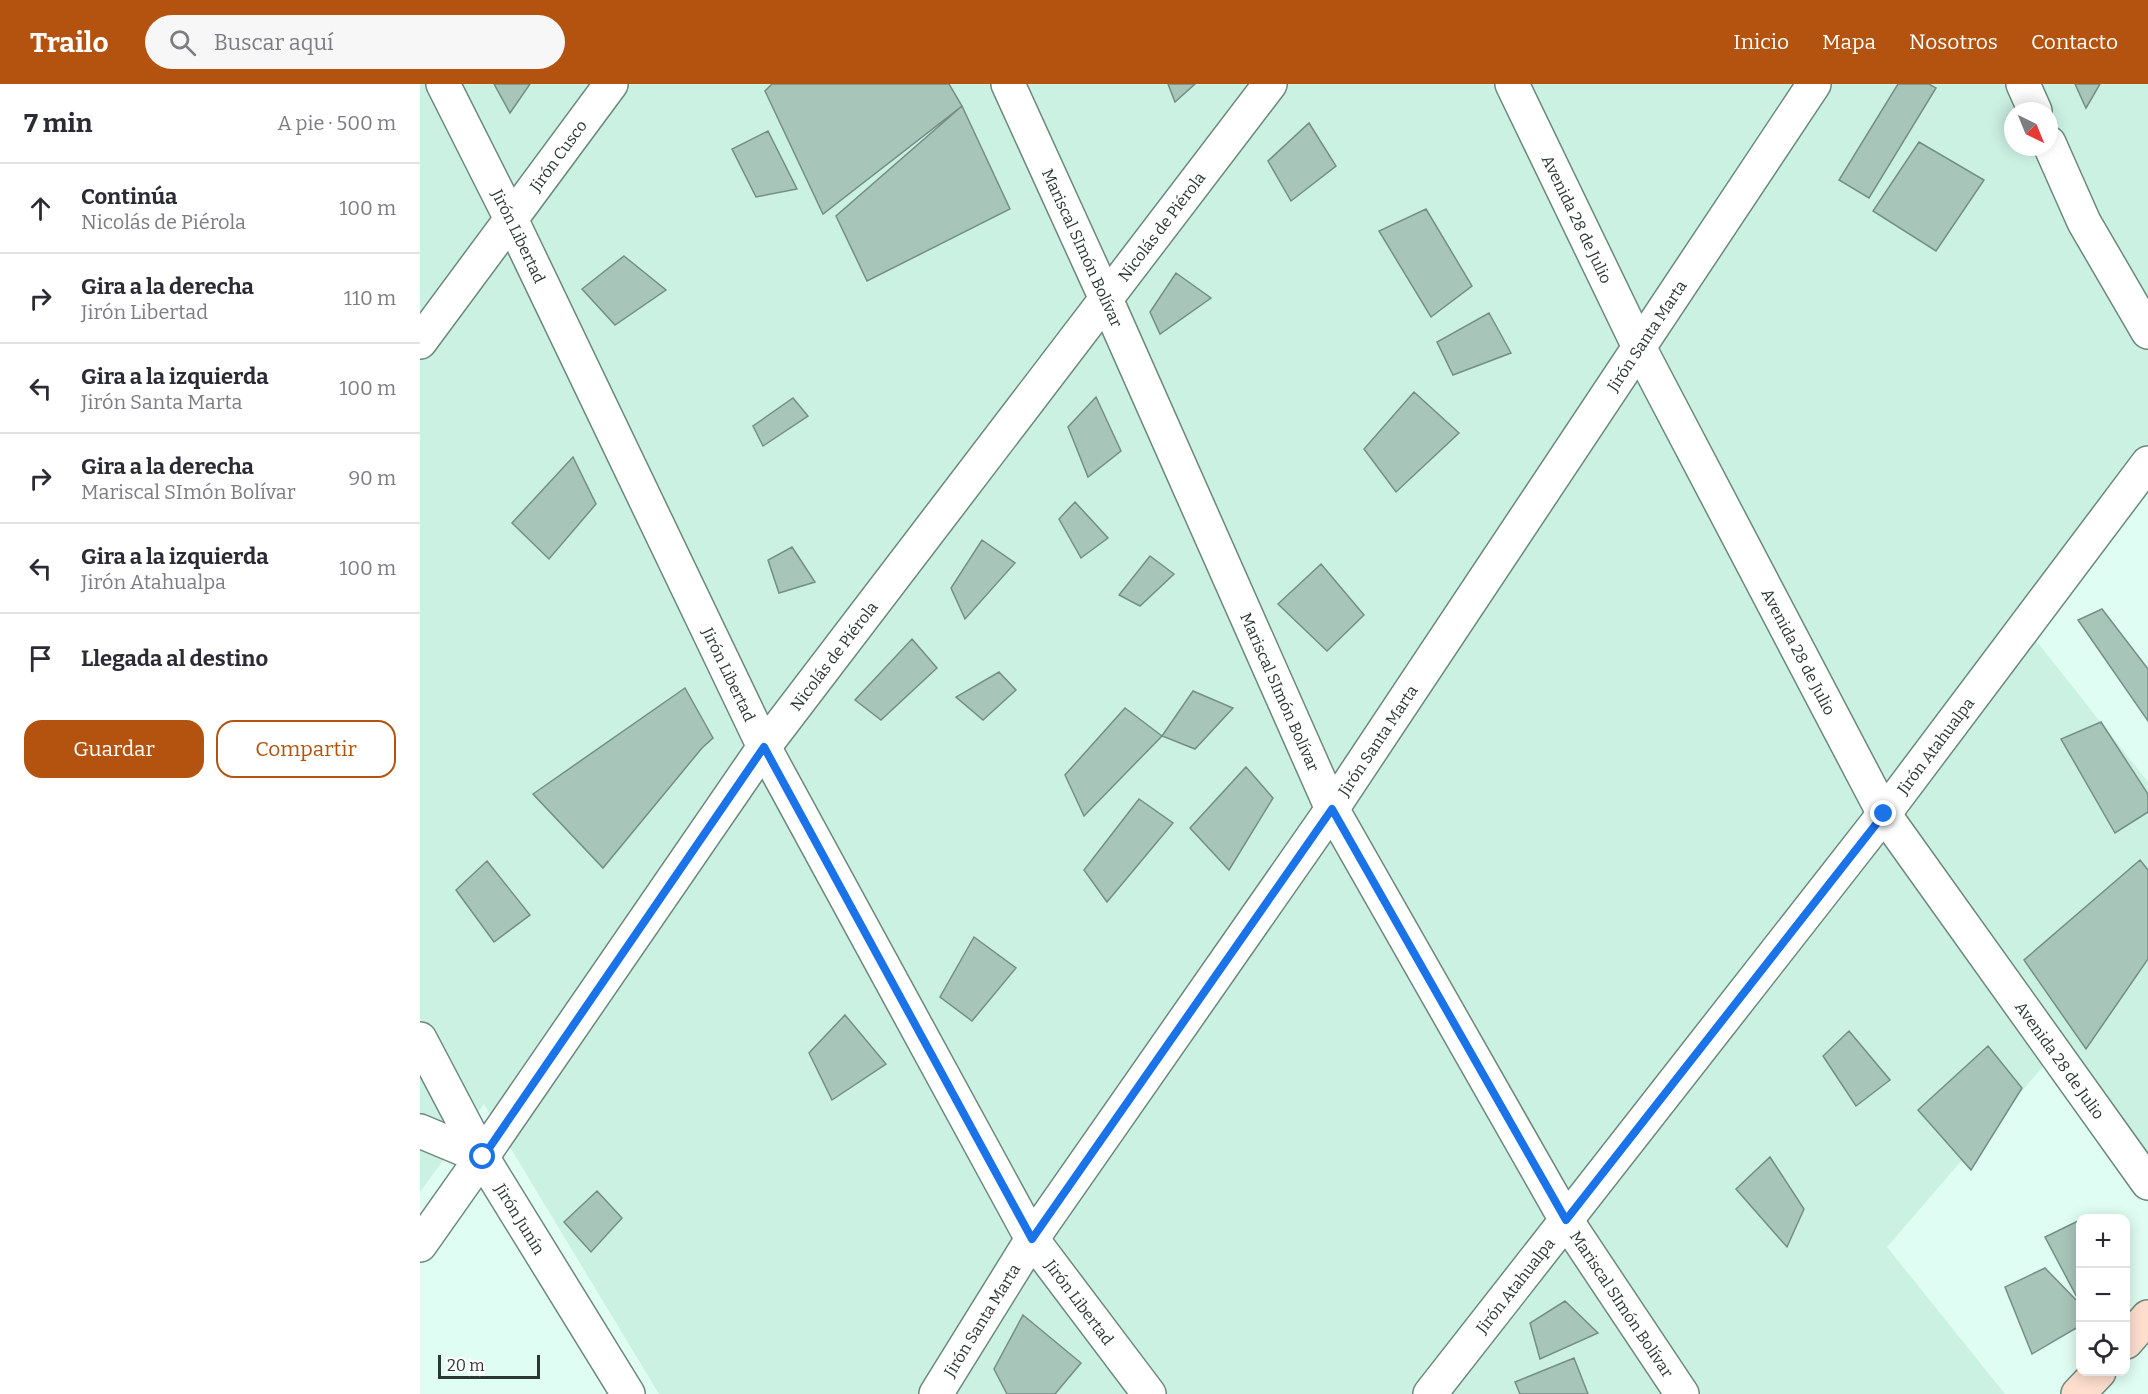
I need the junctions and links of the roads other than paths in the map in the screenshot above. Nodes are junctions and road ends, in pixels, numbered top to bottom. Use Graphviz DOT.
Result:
graph roads {
  1 [pos="443,84"];
  2 [pos="611,84"];
  3 [pos="1008,84"];
  4 [pos="1270,84"];
  5 [pos="1512,84"];
  6 [pos="1814,84"];
  7 [pos="2023,84"];
  8 [pos="2031,102"];
  9 [pos="2055,156"];
  10 [pos="511,219"];
  11 [pos="1106,299"];
  12 [pos="2148,332"];
  13 [pos="420,342"];
  14 [pos="1639,347"];
  15 [pos="2148,463"];
  16 [pos="764,747"];
  17 [pos="1332,809"];
  18 [pos="1884,814"];
  19 [pos="420,1039"];
  20 [pos="420,1131"];
  21 [pos="483,1157"];
  22 [pos="2148,1183"];
  23 [pos="1566,1220"];
  24 [pos="1032,1239"];
  25 [pos="420,1245"];
  26 [pos="2148,1317"];
  27 [pos="2130,1337"];
  28 [pos="2094,1376"];
  29 [pos="628,1394"];
  30 [pos="936,1394"];
  31 [pos="1149,1394"];
  32 [pos="1430,1394"];
  33 [pos="1682,1394"];
  34 [pos="2078,1394"];
  1 -- 10 [label="street, Jirón Libertad"];
  2 -- 10 [label="street, Jirón Cusco"];
  3 -- 11 [label="street, Mariscal SImón Bolívar"];
  4 -- 11 [label="street, Nicolás de Piérola"];
  5 -- 14 [label="street, Avenida 28 de Julio"];
  6 -- 14 [label="street, Jirón Santa Marta"];
  7 -- 8 [label="street"];
  9 -- 12 [label="street"];
  10 -- 13 [label="street, Jirón Cusco"];
  10 -- 16 [label="street, Jirón Libertad"];
  11 -- 16 [label="street, Nicolás de Piérola"];
  11 -- 17 [label="street, Mariscal SImón Bolívar"];
  14 -- 17 [label="street, Jirón Santa Marta"];
  14 -- 18 [label="street, Avenida 28 de Julio"];
  15 -- 18 [label="street, Jirón Atahualpa"];
  16 -- 21 [label="street, Nicolás de Piérola"];
  16 -- 24 [label="street, Jirón Libertad"];
  17 -- 23 [label="street, Mariscal SImón Bolívar"];
  17 -- 24 [label="street, Jirón Santa Marta"];
  18 -- 22 [label="street, Avenida 28 de Julio"];
  18 -- 23 [label="street, Jirón Atahualpa"];
  19 -- 21 [label="street, Jirón Junín"];
  20 -- 21 [label="street"];
  21 -- 25 [label="street, Nicolás de Piérola"];
  21 -- 29 [label="street, Jirón Junín"];
  23 -- 32 [label="street, Jirón Atahualpa"];
  23 -- 33 [label="street, Mariscal SImón Bolívar"];
  24 -- 30 [label="street, Jirón Santa Marta"];
  24 -- 31 [label="street, Jirón Libertad"];
  26 -- 27 [label="street"];
  28 -- 34 [label="street"];
}
